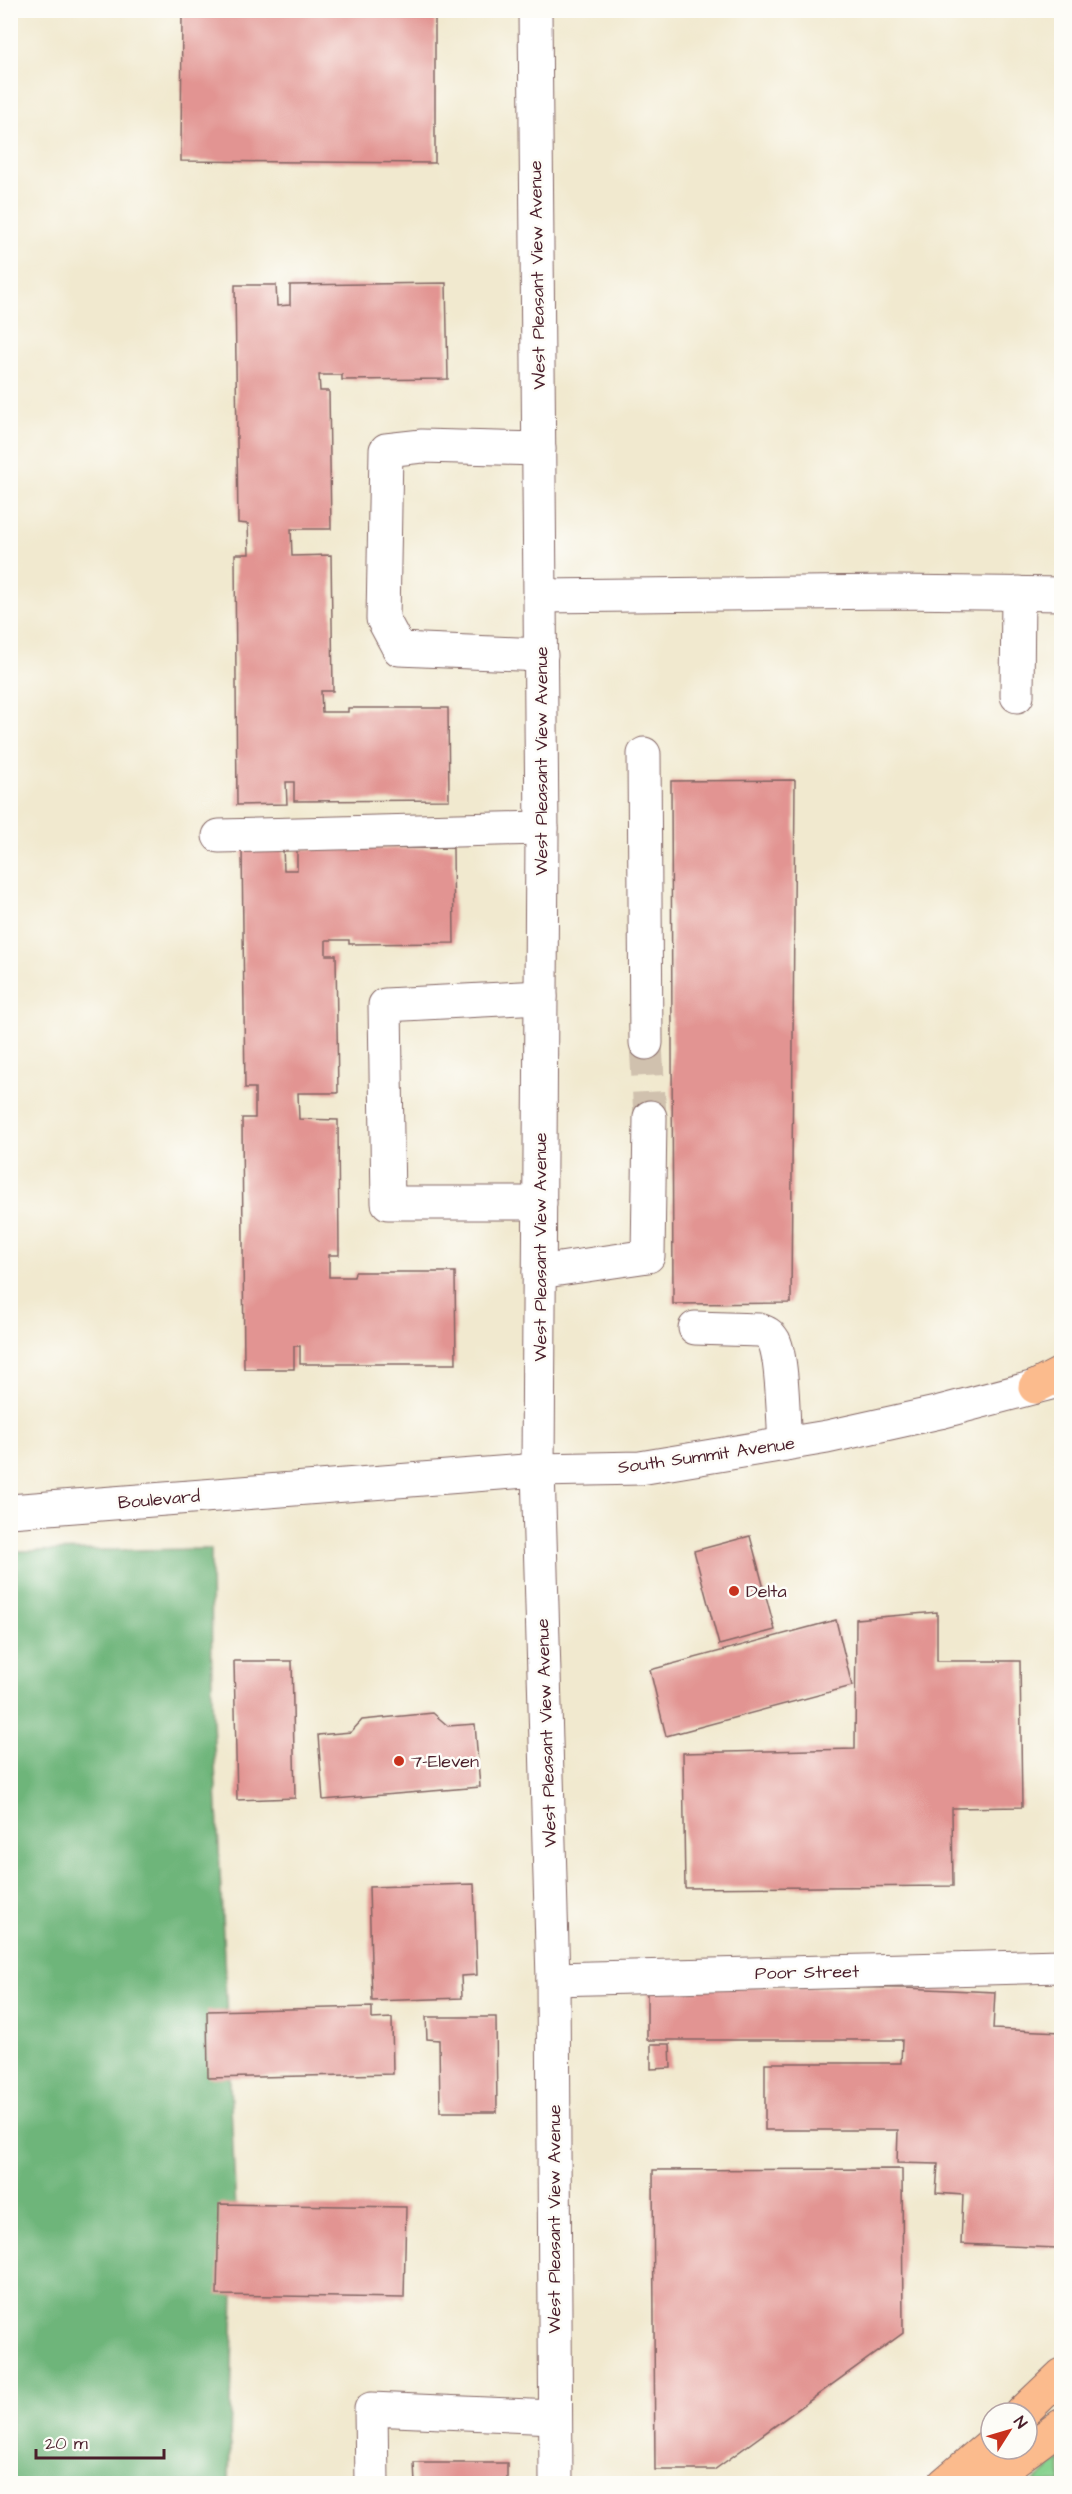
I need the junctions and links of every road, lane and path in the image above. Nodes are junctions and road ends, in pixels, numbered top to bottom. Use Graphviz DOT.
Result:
graph roads {
  1 [pos="535,10"];
  2 [pos="539,449"];
  3 [pos="1017,593"];
  4 [pos="1062,594"];
  5 [pos="540,596"];
  6 [pos="541,655"];
  7 [pos="1017,696"];
  8 [pos="644,754"];
  9 [pos="542,828"];
  10 [pos="219,836"];
  11 [pos="541,997"];
  12 [pos="646,1043"];
  13 [pos="650,1117"];
  14 [pos="540,1203"];
  15 [pos="539,1272"];
  16 [pos="695,1328"];
  17 [pos="1053,1380"];
  18 [pos="785,1444"];
  19 [pos="538,1470"];
  20 [pos="308,1487"];
  21 [pos="10,1511"];
  22 [pos="1062,1966"];
  23 [pos="553,1979"];
  24 [pos="1062,2375"];
  25 [pos="1035,2401"];
  26 [pos="555,2417"];
  27 [pos="1062,2425"];
  28 [pos="979,2454"];
  29 [pos="372,2484"];
  30 [pos="556,2484"];
  31 [pos="944,2484"];
  32 [pos="982,2484"];
  1 -- 2 [label="street, West Pleasant View Avenue"];
  2 -- 5 [label="street, West Pleasant View Avenue"];
  2 -- 6 [label="street"];
  3 -- 4 [label="street"];
  3 -- 5 [label="street"];
  3 -- 7 [label="street"];
  5 -- 6 [label="street, West Pleasant View Avenue"];
  6 -- 9 [label="street, West Pleasant View Avenue"];
  8 -- 12 [label="street"];
  9 -- 10 [label="street"];
  9 -- 11 [label="street, West Pleasant View Avenue"];
  11 -- 14 [label="street, West Pleasant View Avenue"];
  11 -- 14 [label="street"];
  13 -- 15 [label="street"];
  14 -- 15 [label="street, West Pleasant View Avenue"];
  15 -- 19 [label="street, West Pleasant View Avenue"];
  16 -- 18 [label="street"];
  17 -- 18 [label="street, South Summit Avenue"];
  18 -- 19 [label="street, South Summit Avenue"];
  19 -- 20 [label="street, South Summit Avenue"];
  19 -- 23 [label="street, West Pleasant View Avenue"];
  20 -- 21 [label="street, Boulevard"];
  22 -- 23 [label="street, Poor Street"];
  23 -- 26 [label="street, West Pleasant View Avenue"];
  24 -- 25 [label="highway"];
  26 -- 29 [label="street"];
  26 -- 30 [label="street, West Pleasant View Avenue"];
  27 -- 32 [label="highway"];
  28 -- 31 [label="highway"];
}
